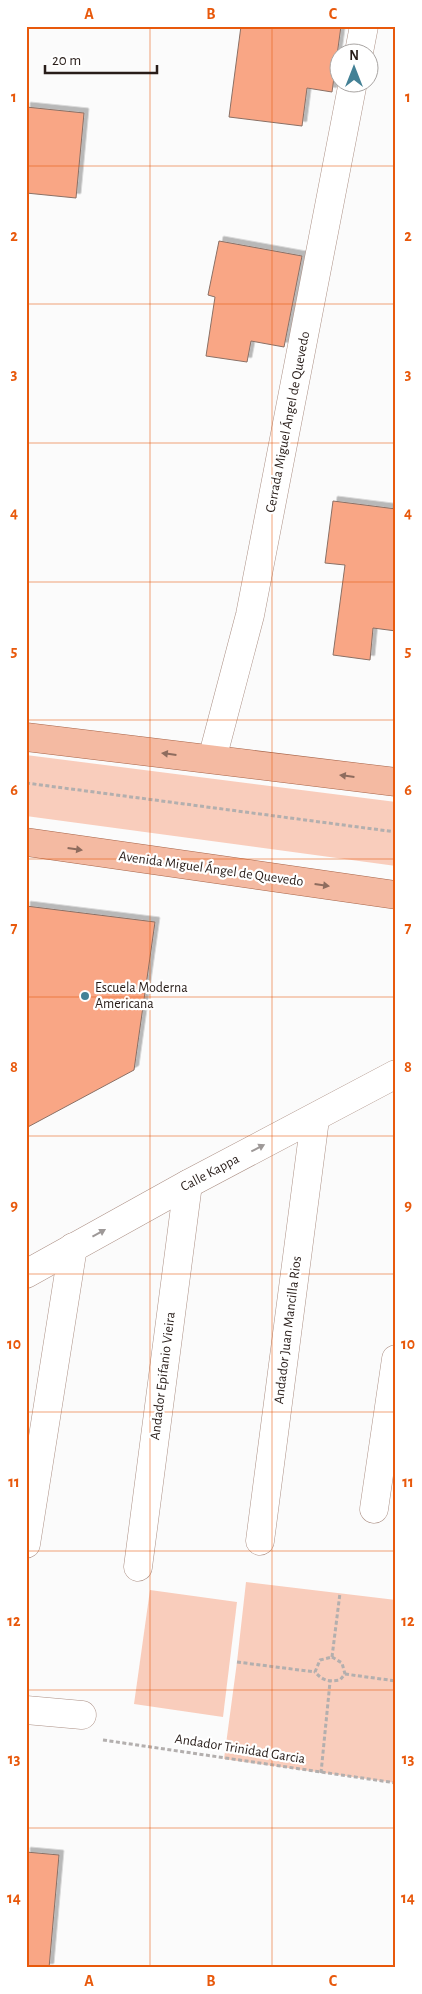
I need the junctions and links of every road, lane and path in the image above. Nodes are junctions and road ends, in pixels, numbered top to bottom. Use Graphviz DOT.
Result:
graph roads {
  1 [pos="364,26"];
  2 [pos="361,42"];
  3 [pos="351,92"];
  4 [pos="26,737"];
  5 [pos="212,759"];
  6 [pos="396,782"];
  7 [pos="26,783"];
  8 [pos="396,832"];
  9 [pos="26,842"];
  10 [pos="396,895"];
  11 [pos="396,1074"];
  12 [pos="315,1119"];
  13 [pos="188,1184"];
  14 [pos="73,1247"];
  15 [pos="26,1274"];
  16 [pos="396,1358"];
  17 [pos="374,1509"];
  18 [pos="260,1541"];
  19 [pos="26,1544"];
  20 [pos="138,1567"];
  21 [pos="340,1593"];
  22 [pos="332,1657"];
  23 [pos="238,1662"];
  24 [pos="315,1672"];
  25 [pos="345,1674"];
  26 [pos="396,1681"];
  27 [pos="330,1682"];
  28 [pos="26,1710"];
  29 [pos="82,1716"];
  30 [pos="100,1739"];
  31 [pos="321,1773"];
  32 [pos="396,1783"];
  1 -- 2 [label="street"];
  3 -- 5 [label="street, Cerrada Miguel Ángel de Quevedo"];
  5 -- 4 [label="main road, one-way"];
  6 -- 5 [label="main road, one-way"];
  7 -- 8 [label="path"];
  9 -- 10 [label="main road, Avenida Miguel Ángel de Quevedo, one-way"];
  11 -- 12 [label="street, Calle Kappa"];
  13 -- 12 [label="street, Calle Kappa, one-way"];
  12 -- 18 [label="street, Andador Juan Mancilla Rios"];
  14 -- 13 [label="street, Calle Kappa, one-way"];
  13 -- 20 [label="street, Andador Epifanio Vieira"];
  14 -- 15 [label="street, Calle Kappa"];
  14 -- 19 [label="street"];
  16 -- 17 [label="street"];
  21 -- 22 [label="path"];
  22 -- 24 [label="path"];
  22 -- 25 [label="path"];
  23 -- 24 [label="path"];
  24 -- 27 [label="path"];
  25 -- 26 [label="path"];
  25 -- 27 [label="path"];
  27 -- 31 [label="path"];
  28 -- 29 [label="street"];
  30 -- 31 [label="path, Andador Trinidad Garcia"];
  31 -- 32 [label="path, Andador Trinidad Garcia"];
}
